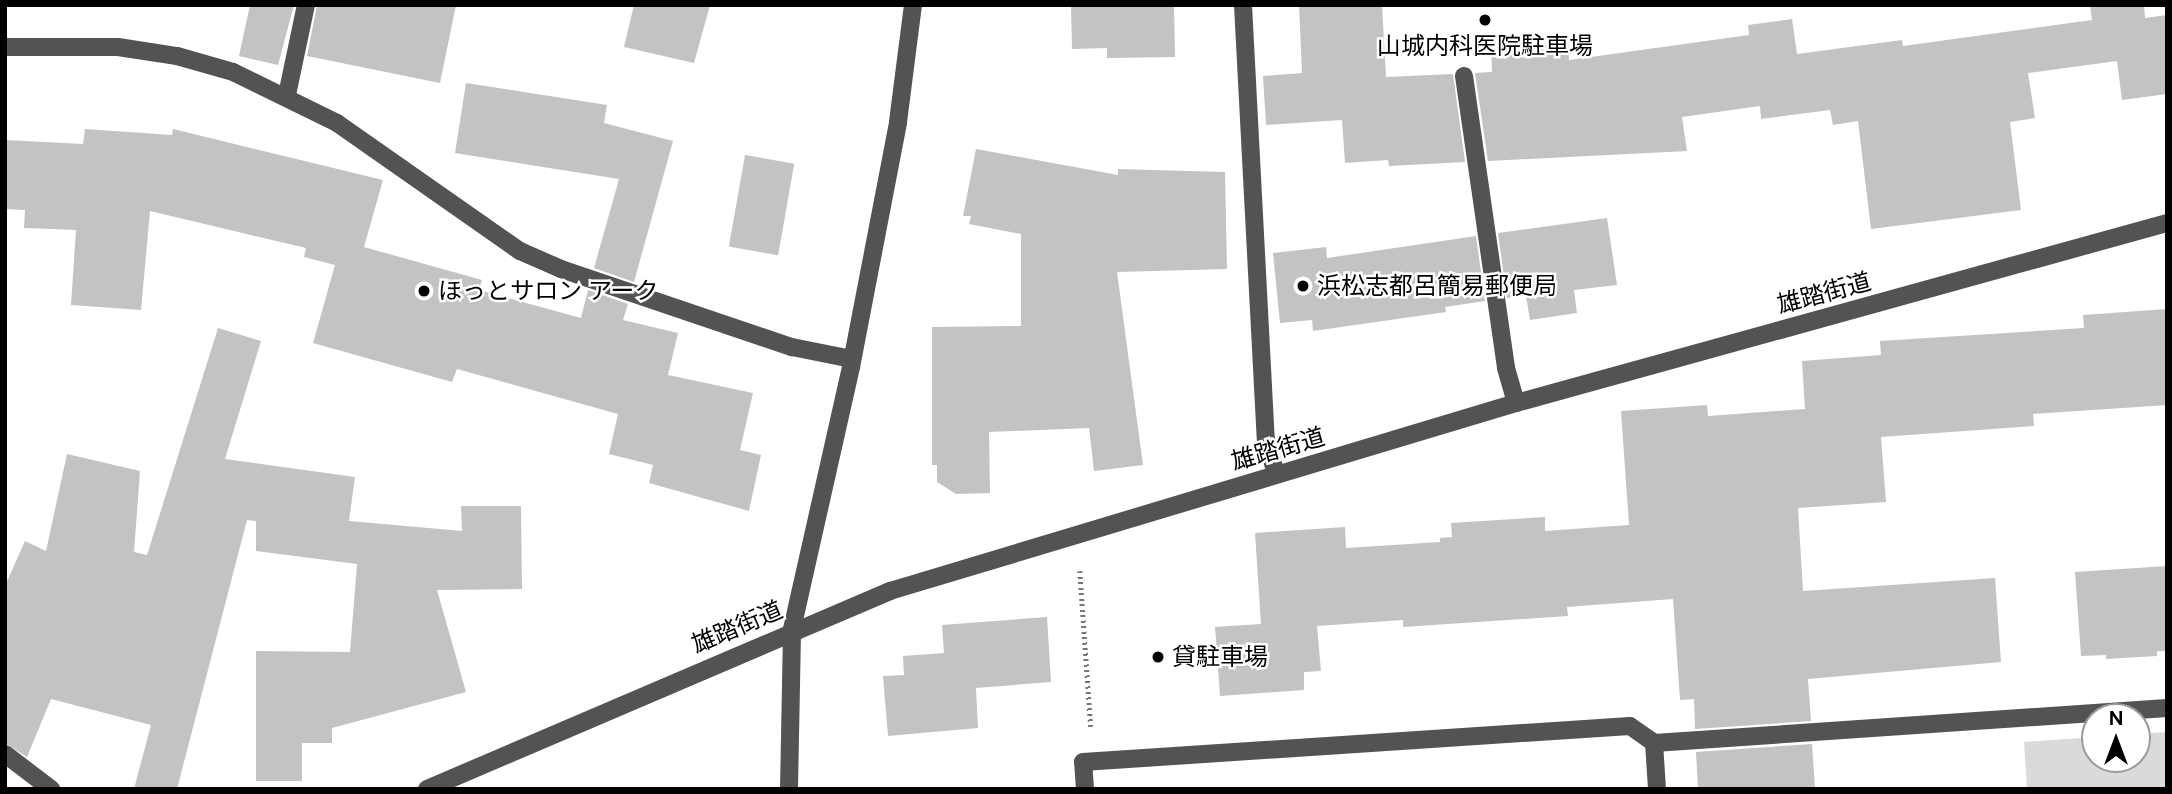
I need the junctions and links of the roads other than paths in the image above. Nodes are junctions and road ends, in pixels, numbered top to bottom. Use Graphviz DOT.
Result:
graph roads {
  1 [pos="306,5"];
  2 [pos="913,5"];
  3 [pos="1243,5"];
  4 [pos="5,47"];
  5 [pos="1464,76"];
  6 [pos="287,95"];
  7 [pos="2167,223"];
  8 [pos="852,359"];
  9 [pos="1516,403"];
  10 [pos="1276,475"];
  11 [pos="792,629"];
  12 [pos="2167,708"];
  13 [pos="1654,743"];
  14 [pos="5,754"];
  15 [pos="51,789"];
  16 [pos="427,789"];
  17 [pos="789,789"];
  18 [pos="1085,789"];
  19 [pos="1657,789"];
  1 -- 6 [label="street"];
  2 -- 8 [label="street"];
  3 -- 10 [label="street"];
  4 -- 6 [label="street"];
  5 -- 9 [label="street"];
  6 -- 8 [label="street"];
  7 -- 9 [label="street, 雄踏街道"];
  8 -- 11 [label="street"];
  9 -- 10 [label="street, 雄踏街道"];
  10 -- 11 [label="street, 雄踏街道"];
  11 -- 16 [label="street, 雄踏街道"];
  11 -- 17 [label="street"];
  12 -- 13 [label="street"];
  13 -- 18 [label="street"];
  13 -- 19 [label="street"];
  14 -- 15 [label="street"];
}
